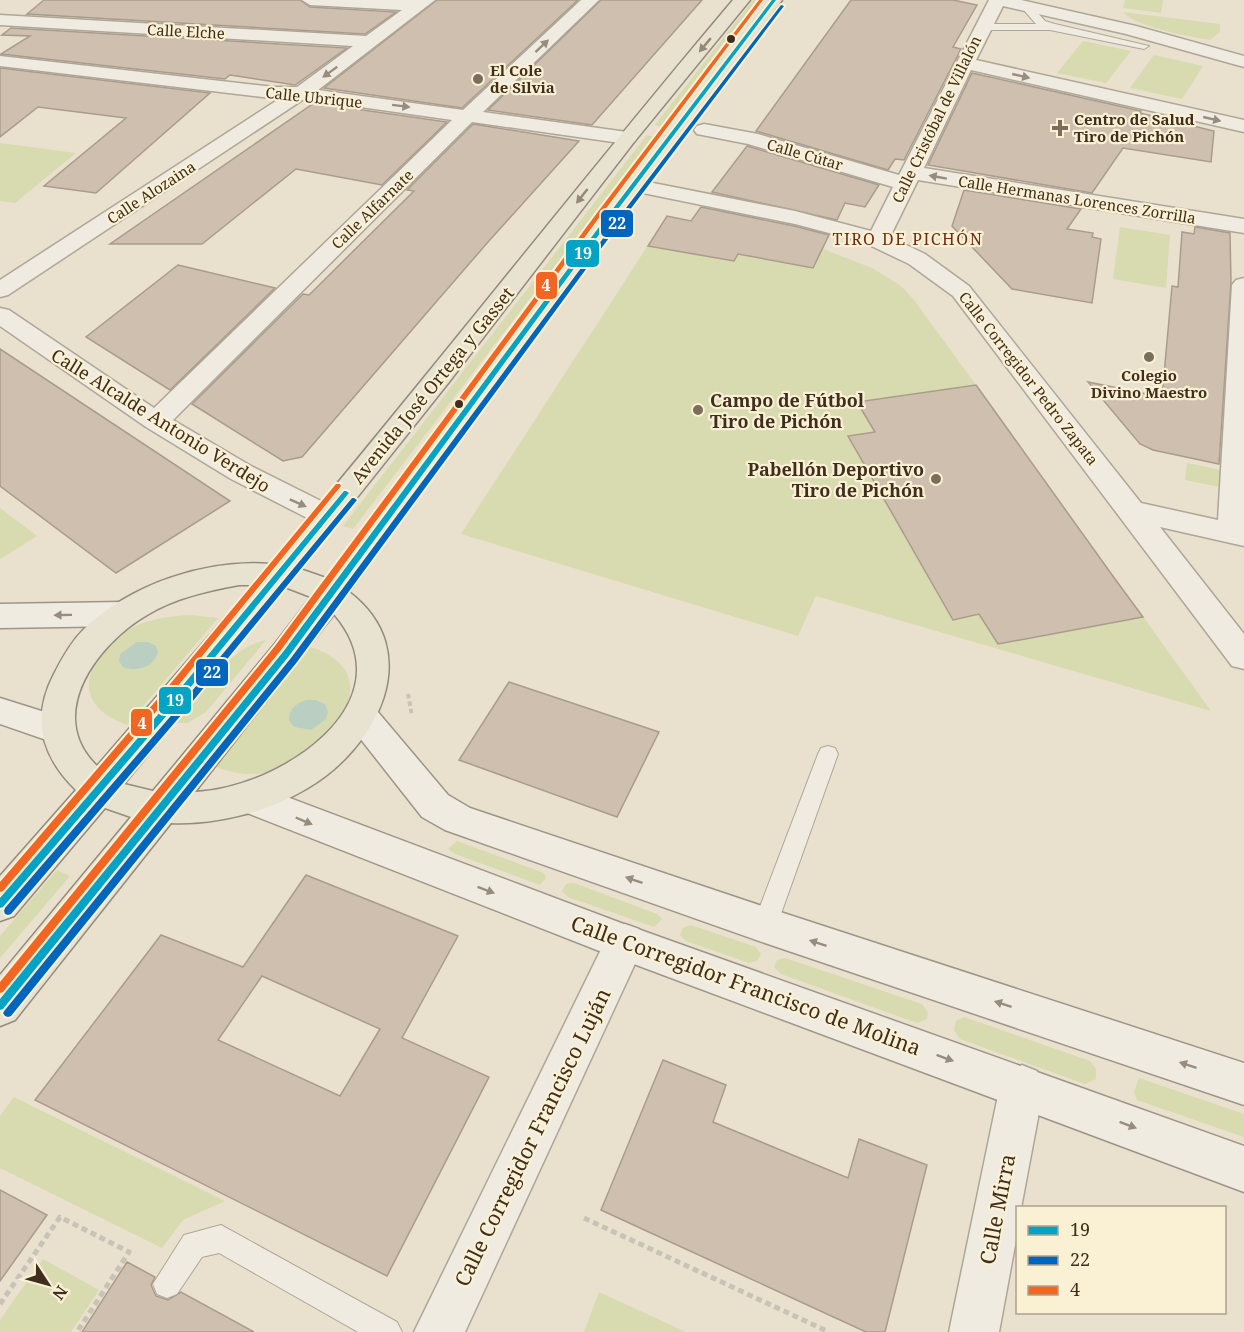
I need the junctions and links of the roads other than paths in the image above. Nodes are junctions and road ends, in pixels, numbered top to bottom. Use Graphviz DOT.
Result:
graph roads {
  1 [pos="310,0"];
  2 [pos="591,0"];
  3 [pos="742,0"];
  4 [pos="774,0"];
  5 [pos="998,0"];
  6 [pos="424,3"];
  7 [pos="1058,13"];
  8 [pos="0,20"];
  9 [pos="982,27"];
  10 [pos="372,42"];
  11 [pos="1144,46"];
  12 [pos="0,60"];
  13 [pos="1244,62"];
  14 [pos="964,63"];
  15 [pos="301,93"];
  16 [pos="469,115"];
  17 [pos="1244,126"];
  18 [pos="704,130"];
  19 [pos="627,138"];
  20 [pos="907,177"];
  21 [pos="633,185"];
  22 [pos="1244,226"];
  23 [pos="878,239"];
  24 [pos="1244,285"];
  25 [pos="0,290"];
  26 [pos="1244,291"];
  27 [pos="0,315"];
  28 [pos="156,421"];
  29 [pos="1132,511"];
  30 [pos="327,516"];
  31 [pos="1238,534"];
  32 [pos="277,575"];
  33 [pos="331,593"];
  34 [pos="122,614"];
  35 [pos="0,616"];
  36 [pos="1244,657"];
  37 [pos="0,711"];
  38 [pos="360,714"];
  39 [pos="58,730"];
  40 [pos="828,754"];
  41 [pos="99,789"];
  42 [pos="249,798"];
  43 [pos="161,808"];
  44 [pos="0,904"];
  45 [pos="765,925"];
  46 [pos="625,942"];
  47 [pos="0,1006"];
  48 [pos="1244,1084"];
  49 [pos="1022,1086"];
  50 [pos="1244,1169"];
  51 [pos="167,1284"];
  52 [pos="387,1332"];
  53 [pos="439,1332"];
  54 [pos="974,1332"];
  1 -- 6 [label="street"];
  16 -- 2 [label="street, Calle Alfarnate, one-way"];
  3 -- 19 [label="main road, Avenida José Ortega y Gasset, one-way"];
  4 -- 21 [label="main road, Avenida José Ortega y Gasset"];
  5 -- 7 [label="street"];
  5 -- 9 [label="street, Calle Cristóbal de Villalón"];
  6 -- 10 [label="street, Calle Alozaina"];
  7 -- 9 [label="lane"];
  7 -- 11 [label="lane"];
  7 -- 13 [label="street"];
  8 -- 10 [label="street, Calle Elche"];
  9 -- 14 [label="street, Calle Cristóbal de Villalón"];
  10 -- 15 [label="street, Calle Alozaina, one-way"];
  12 -- 15 [label="street, Calle Ubrique"];
  14 -- 17 [label="street, one-way"];
  14 -- 20 [label="street, Calle Cristóbal de Villalón"];
  15 -- 16 [label="street, Calle Ubrique, one-way"];
  15 -- 25 [label="street, Calle Alozaina"];
  16 -- 19 [label="street, Calle Ubrique"];
  16 -- 28 [label="street, Calle Alfarnate"];
  18 -- 20 [label="street, Calle Cútar"];
  19 -- 30 [label="main road, Avenida José Ortega y Gasset, one-way"];
  22 -- 20 [label="street, Calle Hermanas Lorences Zorrilla, one-way"];
  20 -- 23 [label="street, Calle Cristóbal de Villalón"];
  21 -- 23 [label="street, Calle Corregidor Pedro Zapata"];
  21 -- 33 [label="main road, Avenida José Ortega y Gasset"];
  23 -- 29 [label="street, Calle Corregidor Pedro Zapata"];
  24 -- 26 [label="street"];
  26 -- 31 [label="street"];
  27 -- 28 [label="street, Calle Alcalde Antonio Verdejo"];
  28 -- 30 [label="street, Calle Alcalde Antonio Verdejo, one-way"];
  29 -- 31 [label="street"];
  29 -- 36 [label="street, Calle Corregidor Pedro Zapata"];
  30 -- 32 [label="main road, Avenida José Ortega y Gasset"];
  32 -- 33 [label="main road"];
  32 -- 34 [label="main road"];
  32 -- 41 [label="main road, Avenida José Ortega y Gasset"];
  33 -- 38 [label="main road"];
  33 -- 43 [label="main road, Avenida José Ortega y Gasset"];
  34 -- 35 [label="street, one-way"];
  34 -- 39 [label="main road"];
  37 -- 39 [label="street"];
  38 -- 42 [label="main road"];
  45 -- 38 [label="street, one-way"];
  39 -- 41 [label="main road"];
  40 -- 45 [label="lane"];
  41 -- 43 [label="main road"];
  41 -- 44 [label="main road, Avenida José Ortega y Gasset"];
  42 -- 43 [label="main road"];
  42 -- 46 [label="street, Calle Corregidor Francisco de Molina, one-way"];
  43 -- 47 [label="main road, Avenida José Ortega y Gasset"];
  48 -- 45 [label="street, one-way"];
  46 -- 49 [label="street, Calle Corregidor Francisco de Molina, one-way"];
  46 -- 53 [label="street, Calle Corregidor Francisco Luján"];
  49 -- 50 [label="street, Calle Corregidor Francisco de Molina, one-way"];
  49 -- 54 [label="street, Calle Mirra"];
  51 -- 52 [label="lane"];
}
